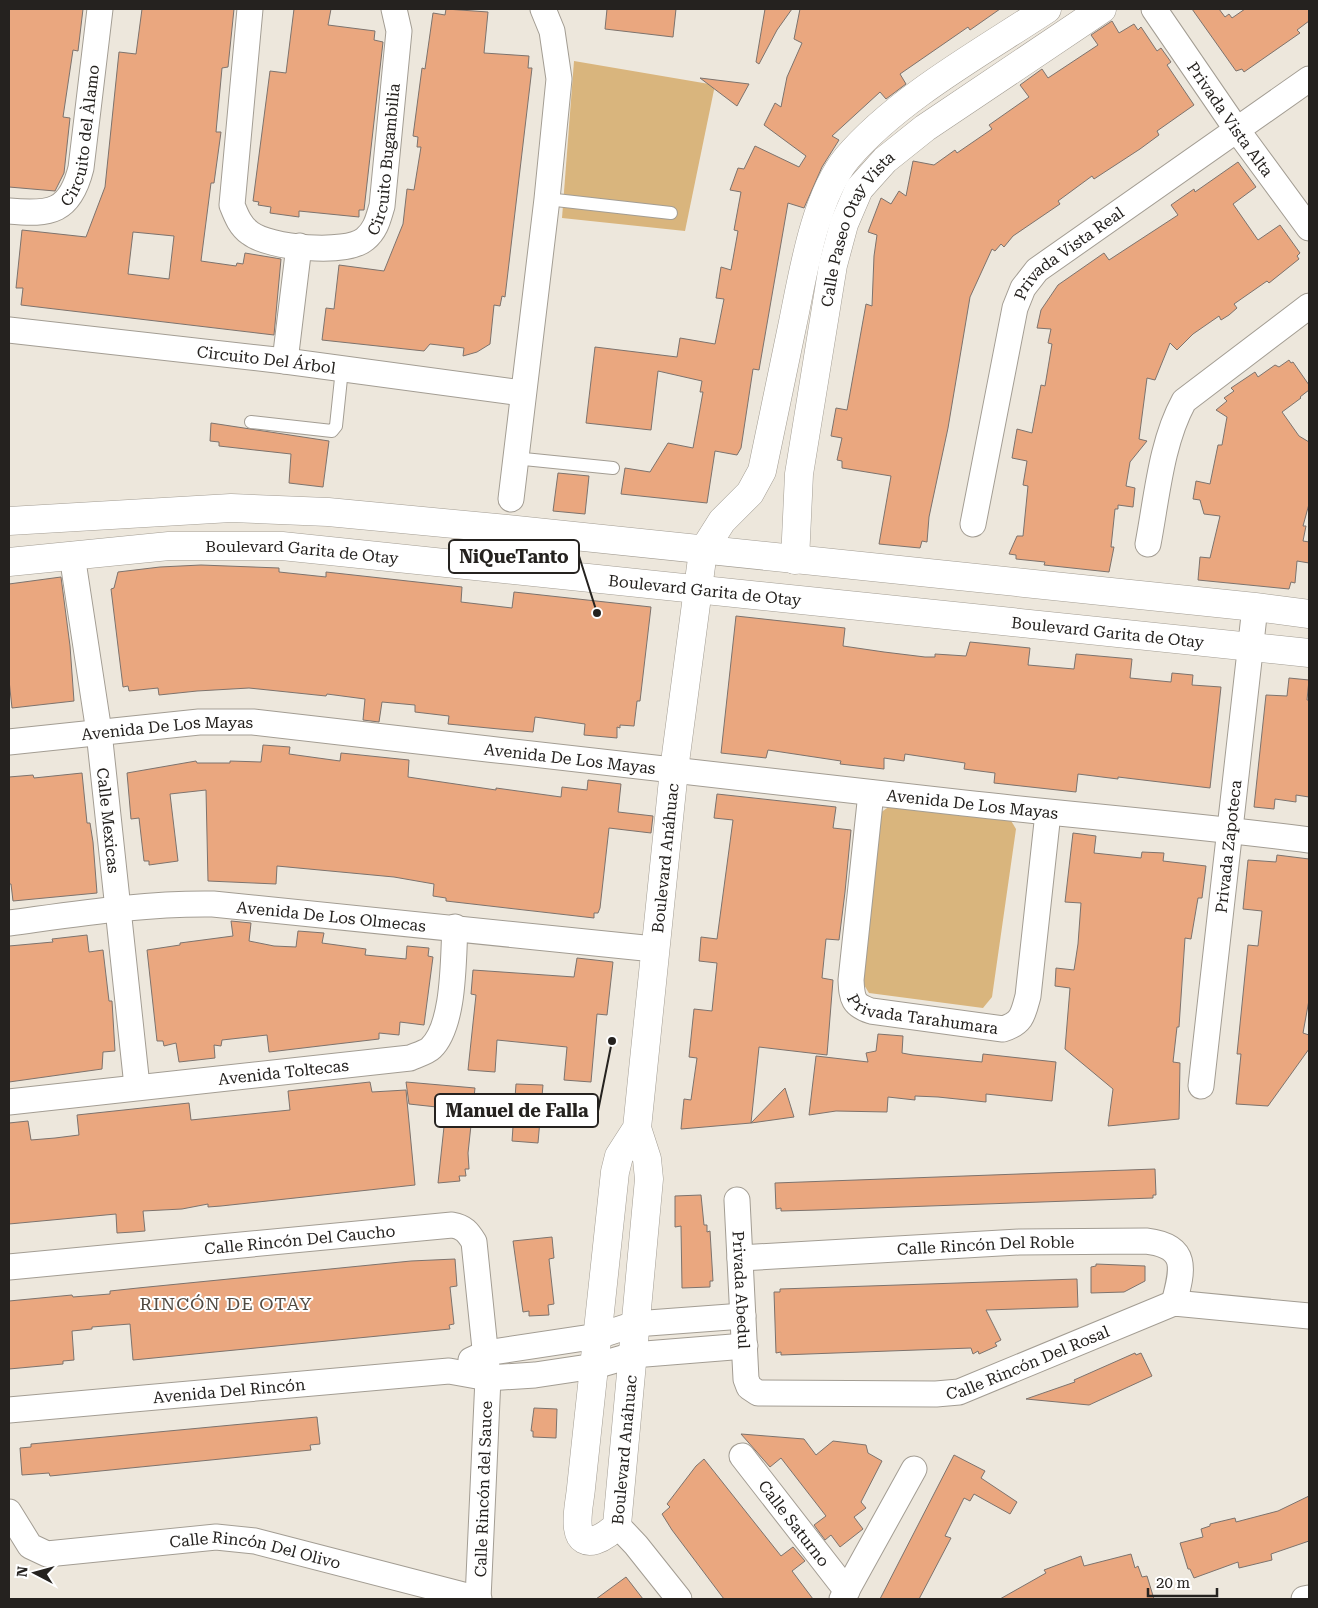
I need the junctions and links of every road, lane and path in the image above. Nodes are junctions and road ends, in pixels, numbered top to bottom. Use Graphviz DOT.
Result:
graph roads {
  1 [pos="100,9"];
  2 [pos="250,9"];
  3 [pos="394,9"];
  4 [pos="543,9"];
  5 [pos="1047,9"];
  6 [pos="1102,9"];
  7 [pos="1154,9"];
  8 [pos="1309,79"];
  9 [pos="908,102"];
  10 [pos="925,128"];
  11 [pos="1237,130"];
  12 [pos="547,200"];
  13 [pos="9,211"];
  14 [pos="671,213"];
  15 [pos="1309,228"];
  16 [pos="299,246"];
  17 [pos="1309,306"];
  18 [pos="9,330"];
  19 [pos="285,361"];
  20 [pos="342,369"];
  21 [pos="522,393"];
  22 [pos="251,422"];
  23 [pos="514,458"];
  24 [pos="613,468"];
  25 [pos="762,471"];
  26 [pos="799,474"];
  27 [pos="511,499"];
  28 [pos="9,521"];
  29 [pos="973,524"];
  30 [pos="1148,544"];
  31 [pos="703,550"];
  32 [pos="72,555"];
  33 [pos="794,560"];
  34 [pos="9,562"];
  35 [pos="698,588"];
  36 [pos="1255,606"];
  37 [pos="1309,614"];
  38 [pos="1250,647"];
  39 [pos="1309,653"];
  40 [pos="99,732"];
  41 [pos="9,742"];
  42 [pos="674,770"];
  43 [pos="871,793"];
  44 [pos="1048,813"];
  45 [pos="1229,829"];
  46 [pos="1309,840"];
  47 [pos="118,909"];
  48 [pos="9,924"];
  49 [pos="456,927"];
  50 [pos="654,949"];
  51 [pos="137,1086"];
  52 [pos="1201,1086"];
  53 [pos="9,1102"];
  54 [pos="637,1128"];
  55 [pos="737,1200"];
  56 [pos="740,1258"];
  57 [pos="9,1267"];
  58 [pos="1174,1303"];
  59 [pos="743,1316"];
  60 [pos="1309,1316"];
  61 [pos="635,1324"];
  62 [pos="598,1336"];
  63 [pos="745,1346"];
  64 [pos="486,1353"];
  65 [pos="633,1355"];
  66 [pos="595,1366"];
  67 [pos="449,1371"];
  68 [pos="488,1378"];
  69 [pos="746,1379"];
  70 [pos="9,1410"];
  71 [pos="742,1456"];
  72 [pos="914,1470"];
  73 [pos="581,1488"];
  74 [pos="620,1490"];
  75 [pos="9,1512"];
  76 [pos="617,1525"];
  77 [pos="845,1595"];
  78 [pos="1309,1598"];
  79 [pos="478,1599"];
  80 [pos="679,1599"];
  81 [pos="1304,1599"];
  1 -- 13 [label="street, Circuito del Àlamo"];
  2 -- 16 [label="street, Circuito Bugambilia"];
  3 -- 16 [label="street, Circuito Bugambilia"];
  4 -- 12 [label="street"];
  5 -- 9 [label="street, Calle Paseo Otay Vista"];
  6 -- 10 [label="street, Calle Paseo Otay Vista"];
  7 -- 11 [label="street, Privada Vista Alta"];
  8 -- 11 [label="street, Privada Vista Real"];
  9 -- 10 [label="street"];
  9 -- 25 [label="street, Calle Paseo Otay Vista"];
  10 -- 26 [label="street, Calle Paseo Otay Vista"];
  11 -- 15 [label="street, Privada Vista Alta"];
  11 -- 29 [label="street, Privada Vista Real"];
  12 -- 14 [label="lane"];
  12 -- 21 [label="street"];
  16 -- 19 [label="street"];
  17 -- 30 [label="street"];
  18 -- 19 [label="street, Circuito Del Árbol"];
  19 -- 20 [label="street, Circuito Del Árbol"];
  20 -- 21 [label="street, Circuito Del Árbol"];
  20 -- 22 [label="lane"];
  21 -- 23 [label="street"];
  23 -- 24 [label="lane"];
  23 -- 27 [label="street"];
  25 -- 26 [label="street"];
  25 -- 31 [label="street, Calle Paseo Otay Vista"];
  26 -- 33 [label="street, Calle Paseo Otay Vista"];
  28 -- 31 [label="street"];
  31 -- 33 [label="street"];
  31 -- 35 [label="street, Boulevard Anáhuac"];
  32 -- 34 [label="street, Boulevard Garita de Otay"];
  32 -- 35 [label="street, Boulevard Garita de Otay"];
  32 -- 40 [label="street, Calle Mexicas"];
  33 -- 36 [label="street"];
  35 -- 38 [label="street, Boulevard Garita de Otay"];
  35 -- 42 [label="street, Boulevard Anáhuac"];
  36 -- 37 [label="street"];
  36 -- 38 [label="street, Privada Zapoteca"];
  38 -- 39 [label="street, Boulevard Garita de Otay"];
  38 -- 45 [label="street, Privada Zapoteca"];
  40 -- 41 [label="street, Avenida De Los Mayas"];
  40 -- 42 [label="street, Avenida De Los Mayas"];
  40 -- 47 [label="street, Calle Mexicas"];
  42 -- 43 [label="street, Avenida De Los Mayas"];
  42 -- 50 [label="street, Boulevard Anáhuac"];
  43 -- 44 [label="street, Avenida De Los Mayas"];
  43 -- 44 [label="street, Privada Tarahumara"];
  44 -- 45 [label="street, Avenida De Los Mayas"];
  45 -- 46 [label="street, Avenida De Los Mayas"];
  45 -- 52 [label="street, Privada Zapoteca"];
  47 -- 48 [label="street, Avenida De Los Olmecas"];
  47 -- 49 [label="street, Avenida De Los Olmecas"];
  47 -- 51 [label="street, Calle Mexicas"];
  49 -- 50 [label="street, Avenida De Los Olmecas"];
  49 -- 51 [label="street, Avenida Toltecas"];
  50 -- 54 [label="street, Boulevard Anáhuac"];
  51 -- 53 [label="street, Avenida Toltecas"];
  54 -- 61 [label="street, Boulevard Anáhuac"];
  54 -- 62 [label="street, Boulevard Anáhuac"];
  55 -- 56 [label="street, Privada Abedul"];
  56 -- 58 [label="street, Calle Rincón Del Roble"];
  56 -- 59 [label="street, Privada Abedul"];
  57 -- 64 [label="street, Calle Rincón Del Caucho"];
  58 -- 60 [label="street, Calle Rincón Del Rosal"];
  58 -- 69 [label="street, Calle Rincón Del Rosal"];
  59 -- 61 [label="street, Avenida Del Rincón"];
  59 -- 63 [label="street, Privada Abedul"];
  61 -- 62 [label="street, Avenida Del Rincón"];
  61 -- 65 [label="street, Boulevard Anáhuac"];
  62 -- 64 [label="street, Avenida Del Rincón"];
  62 -- 66 [label="street, Boulevard Anáhuac"];
  63 -- 65 [label="street, Avenida Del Rincón"];
  63 -- 69 [label="street, Privada Abedul"];
  64 -- 67 [label="street, Avenida Del Rincón"];
  64 -- 68 [label="street, Calle Rincón del Sauce"];
  65 -- 66 [label="street, Avenida Del Rincón"];
  65 -- 74 [label="street, Boulevard Anáhuac"];
  66 -- 68 [label="street, Avenida Del Rincón"];
  66 -- 73 [label="street, Boulevard Anáhuac"];
  67 -- 68 [label="street, Avenida Del Rincón"];
  67 -- 70 [label="street, Avenida Del Rincón"];
  68 -- 79 [label="street, Calle Rincón del Sauce"];
  71 -- 77 [label="street, Calle Saturno"];
  72 -- 77 [label="street"];
  73 -- 74 [label="street"];
  73 -- 76 [label="street, Boulevard Anáhuac"];
  74 -- 76 [label="street, Boulevard Anáhuac"];
  75 -- 79 [label="street, Calle Rincón Del Olivo"];
  76 -- 80 [label="street"];
  78 -- 81 [label="street"];
}
